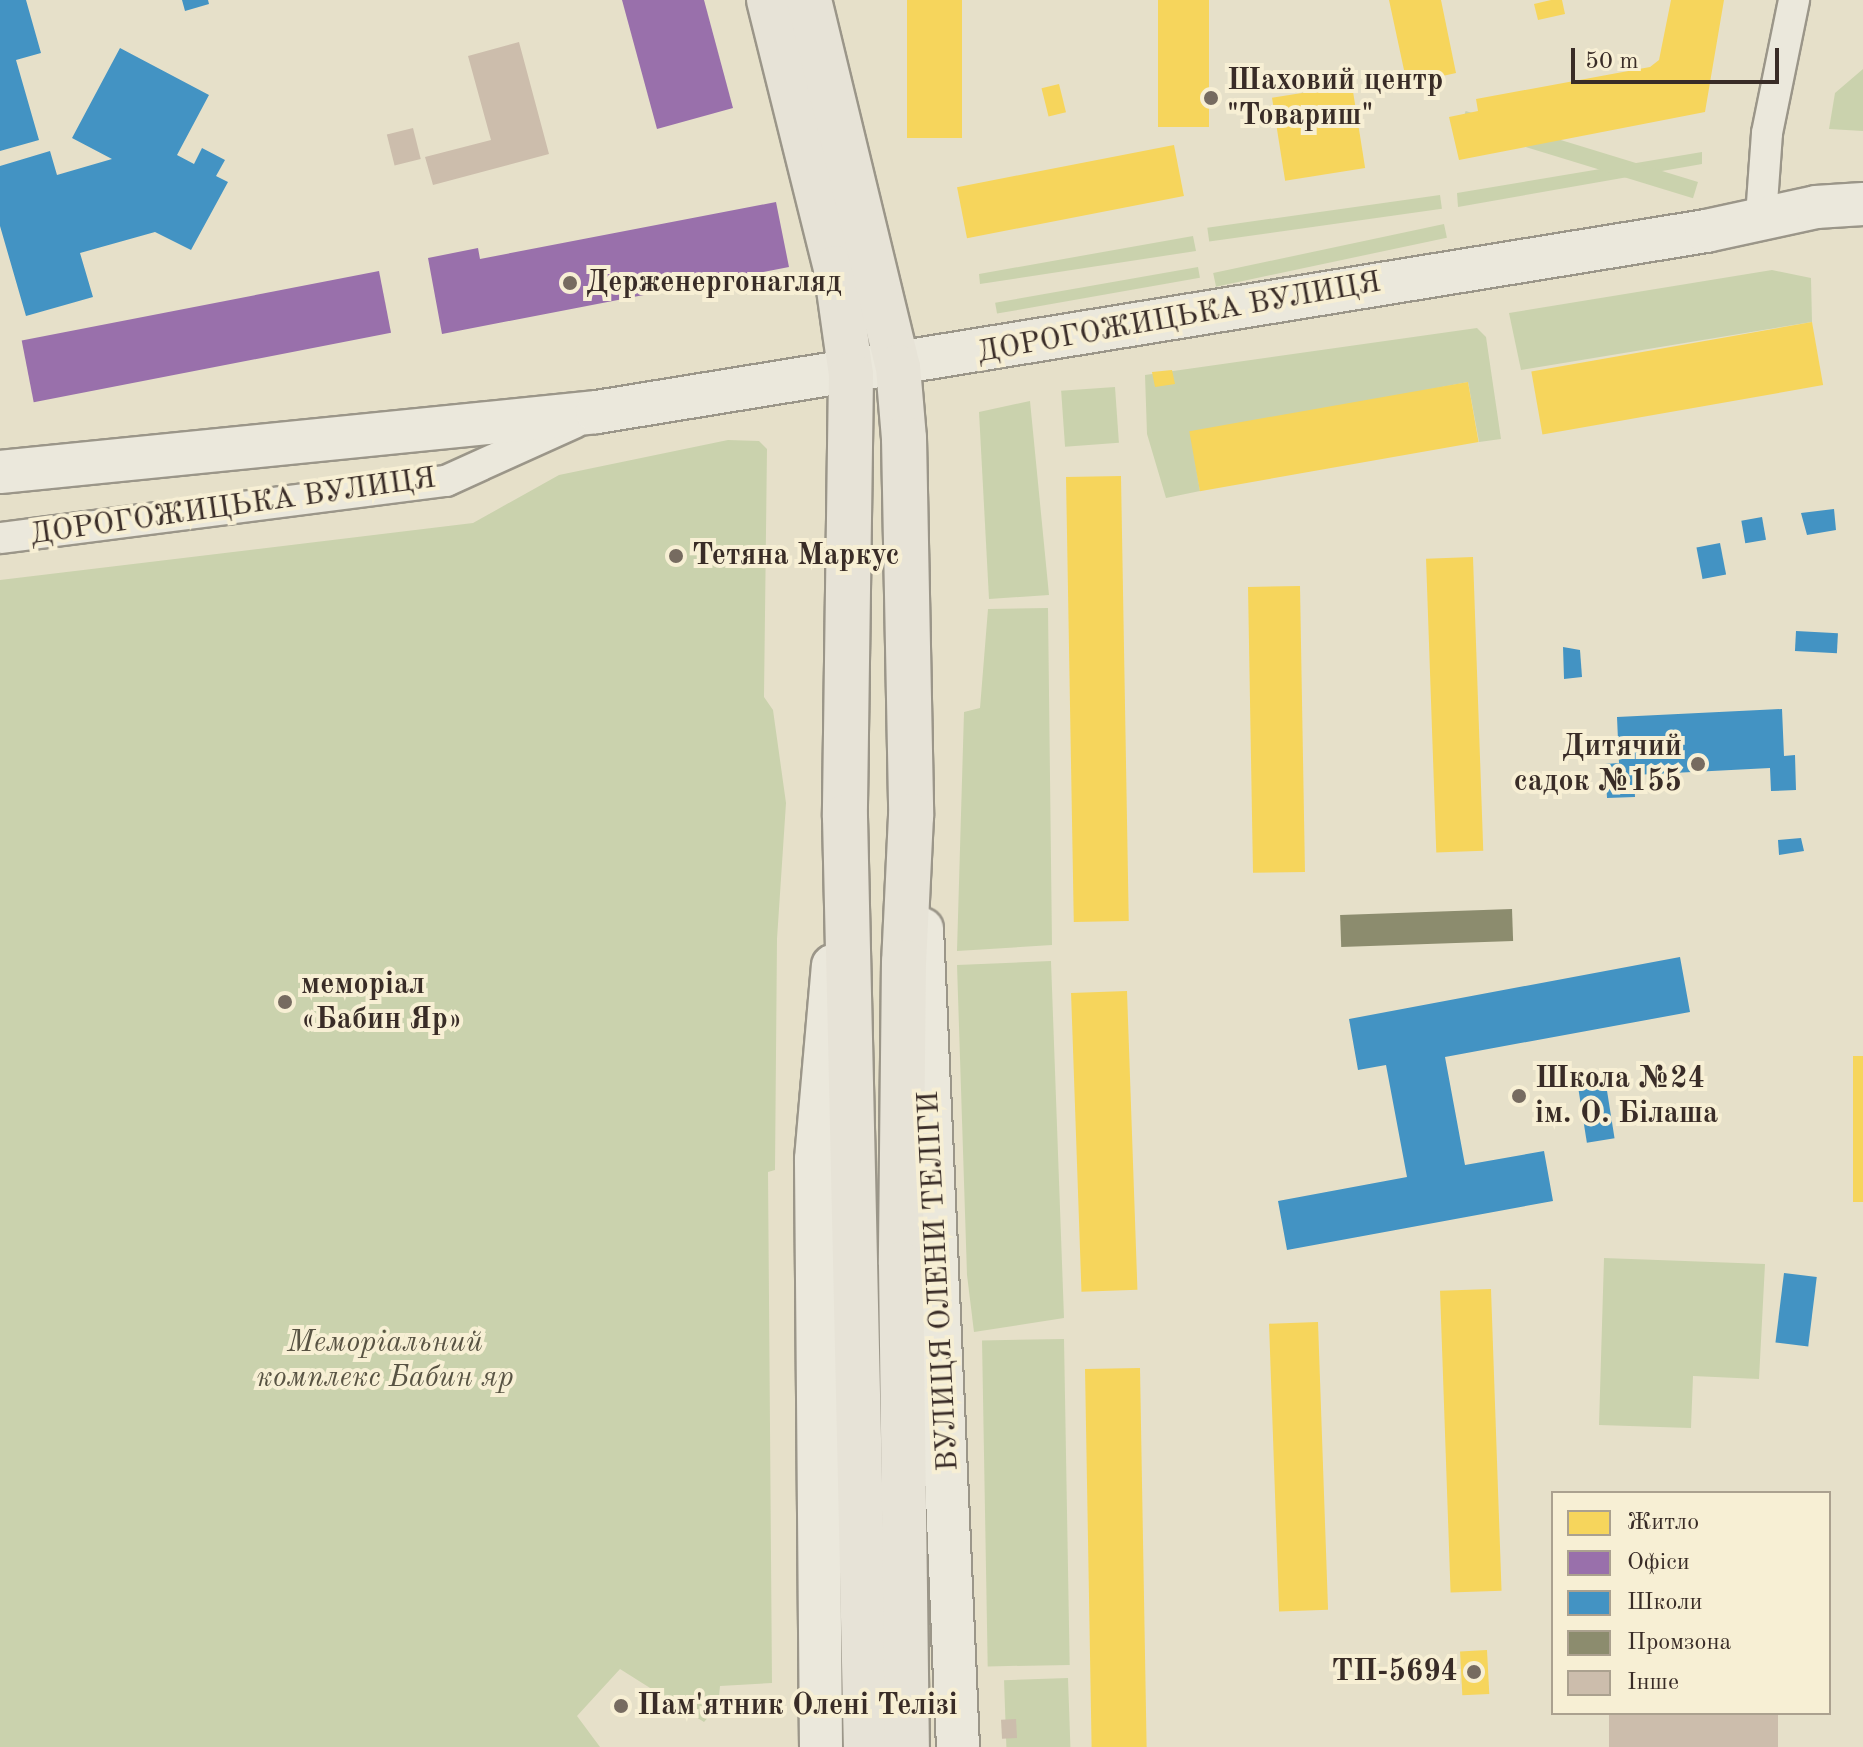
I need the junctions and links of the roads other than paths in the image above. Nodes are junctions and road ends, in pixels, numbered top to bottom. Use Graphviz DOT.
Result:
graph roads {
  1 [pos="769,0"];
  2 [pos="809,0"];
  3 [pos="1794,0"];
  4 [pos="1863,204"];
  5 [pos="1761,217"];
  6 [pos="898,367"];
  7 [pos="851,375"];
  8 [pos="597,412"];
  9 [pos="0,472"];
  10 [pos="0,538"];
  11 [pos="911,816"];
  12 [pos="845,817"];
  13 [pos="821,1747"];
  14 [pos="866,1747"];
  15 [pos="907,1747"];
  16 [pos="958,1747"];
  1 -- 7 [label="main road"];
  2 -- 6 [label="main road, ВУЛИЦЯ ОЛЕНИ ТЕЛІГИ"];
  3 -- 5 [label="street"];
  4 -- 5 [label="street, ДОРОГОЖИЦЬКА ВУЛИЦЯ"];
  5 -- 6 [label="street, ДОРОГОЖИЦЬКА ВУЛИЦЯ"];
  6 -- 7 [label="street, ДОРОГОЖИЦЬКА ВУЛИЦЯ"];
  6 -- 11 [label="main road, ВУЛИЦЯ ОЛЕНИ ТЕЛІГИ"];
  7 -- 8 [label="street, ДОРОГОЖИЦЬКА ВУЛИЦЯ"];
  7 -- 12 [label="main road"];
  8 -- 9 [label="street, ДОРОГОЖИЦЬКА ВУЛИЦЯ"];
  8 -- 10 [label="street, ДОРОГОЖИЦЬКА ВУЛИЦЯ"];
  11 -- 15 [label="main road, ВУЛИЦЯ ОЛЕНИ ТЕЛІГИ"];
  11 -- 16 [label="street, ВУЛИЦЯ ОЛЕНИ ТЕЛІГИ"];
  12 -- 13 [label="street"];
  12 -- 14 [label="main road"];
}
